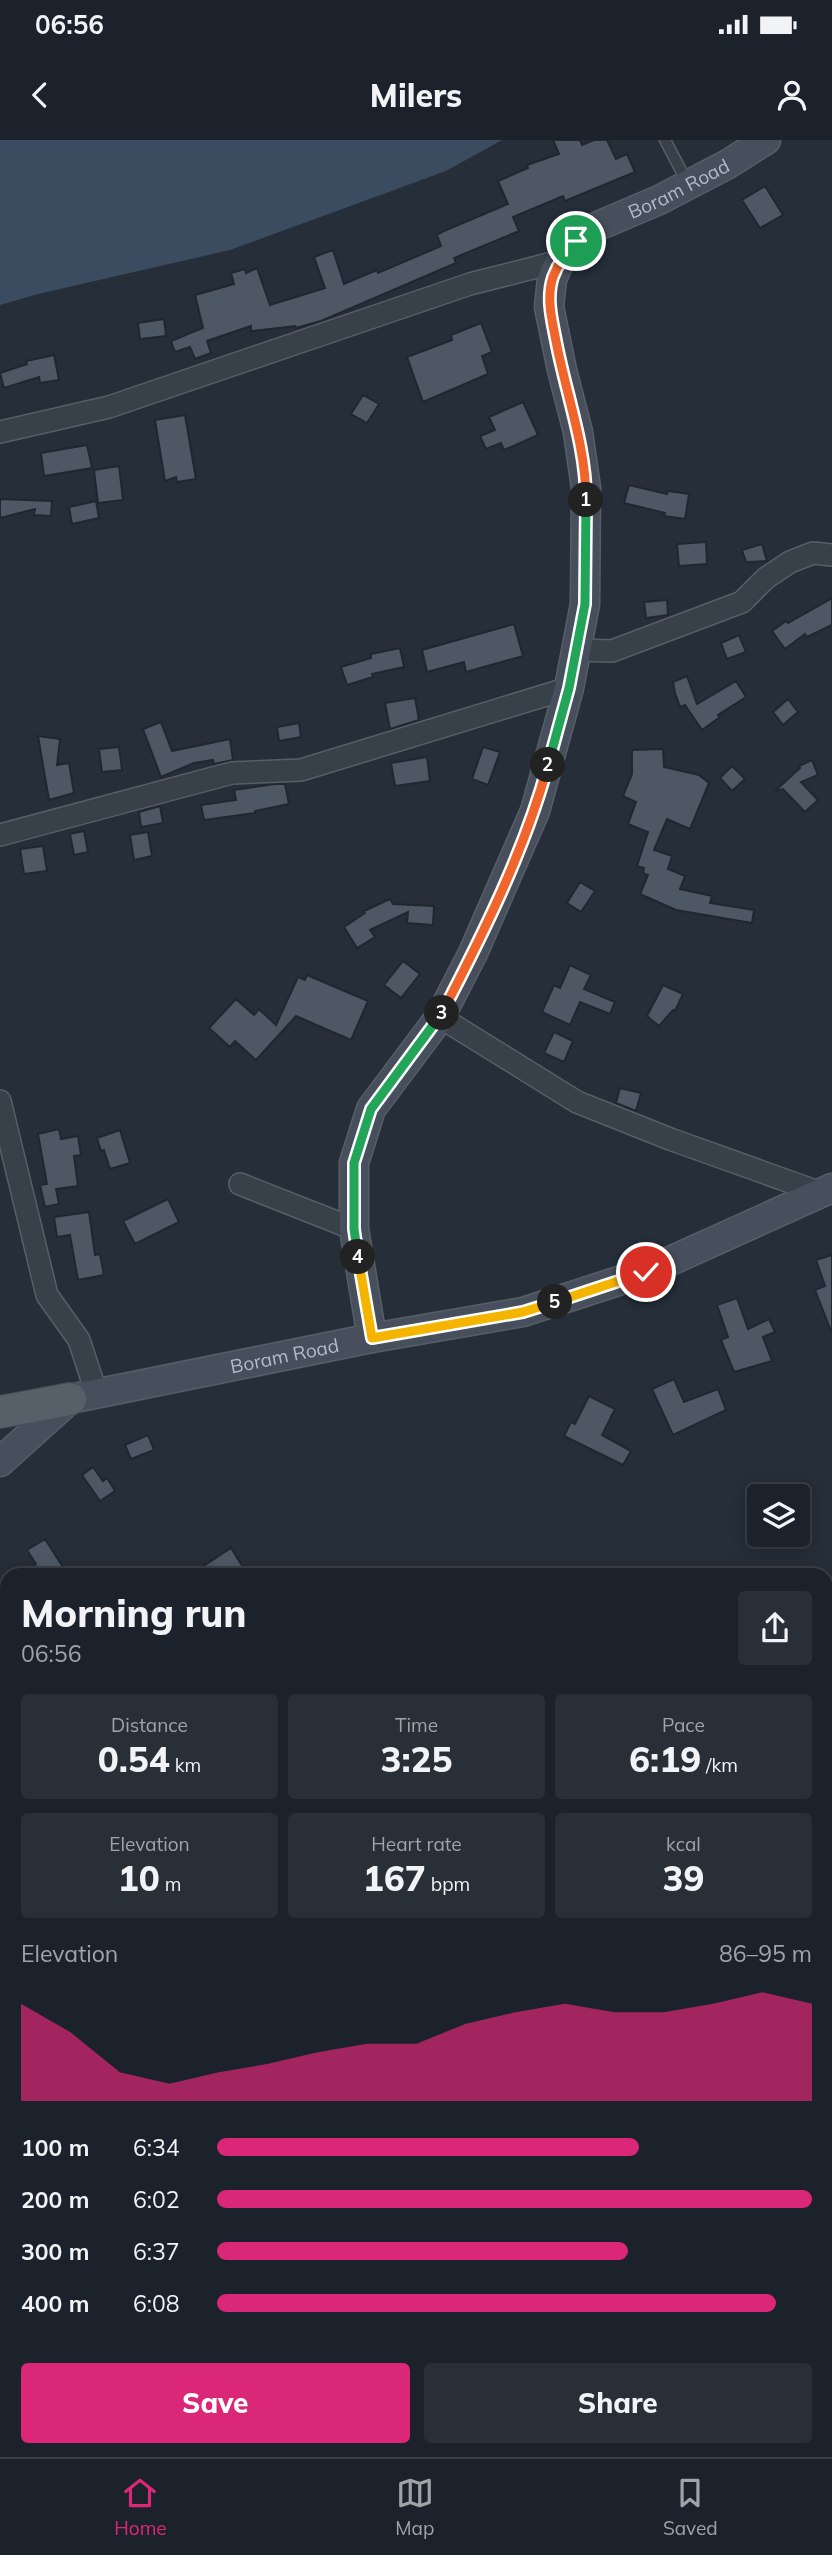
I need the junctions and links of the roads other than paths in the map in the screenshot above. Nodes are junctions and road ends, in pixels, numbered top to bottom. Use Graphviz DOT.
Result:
graph roads {
  1 [pos="665,140"];
  2 [pos="766,140"];
  3 [pos="688,185"];
  4 [pos="560,261"];
  5 [pos="0,432"];
  6 [pos="832,555"];
  7 [pos="577,650"];
  8 [pos="569,688"];
  9 [pos="0,835"];
  10 [pos="440,1017"];
  11 [pos="0,1101"];
  12 [pos="240,1184"];
  13 [pos="826,1191"];
  14 [pos="354,1229"];
  15 [pos="372,1338"];
  16 [pos="84,1397"];
  17 [pos="0,1412"];
  18 [pos="0,1462"];
  1 -- 3 [label="lane"];
  2 -- 3 [label="street, Boram Road"];
  3 -- 4 [label="street, Boram Road"];
  4 -- 5 [label="street"];
  4 -- 7 [label="street, Boram Road"];
  6 -- 7 [label="street"];
  7 -- 8 [label="street, Boram Road"];
  8 -- 9 [label="street"];
  8 -- 10 [label="street, Boram Road"];
  10 -- 13 [label="street"];
  10 -- 14 [label="street, Boram Road"];
  11 -- 16 [label="street"];
  12 -- 14 [label="street"];
  13 -- 15 [label="street"];
  14 -- 15 [label="street, Boram Road"];
  15 -- 16 [label="street, Boram Road"];
  16 -- 17 [label="main road, Boram Road"];
  16 -- 18 [label="street"];
}
